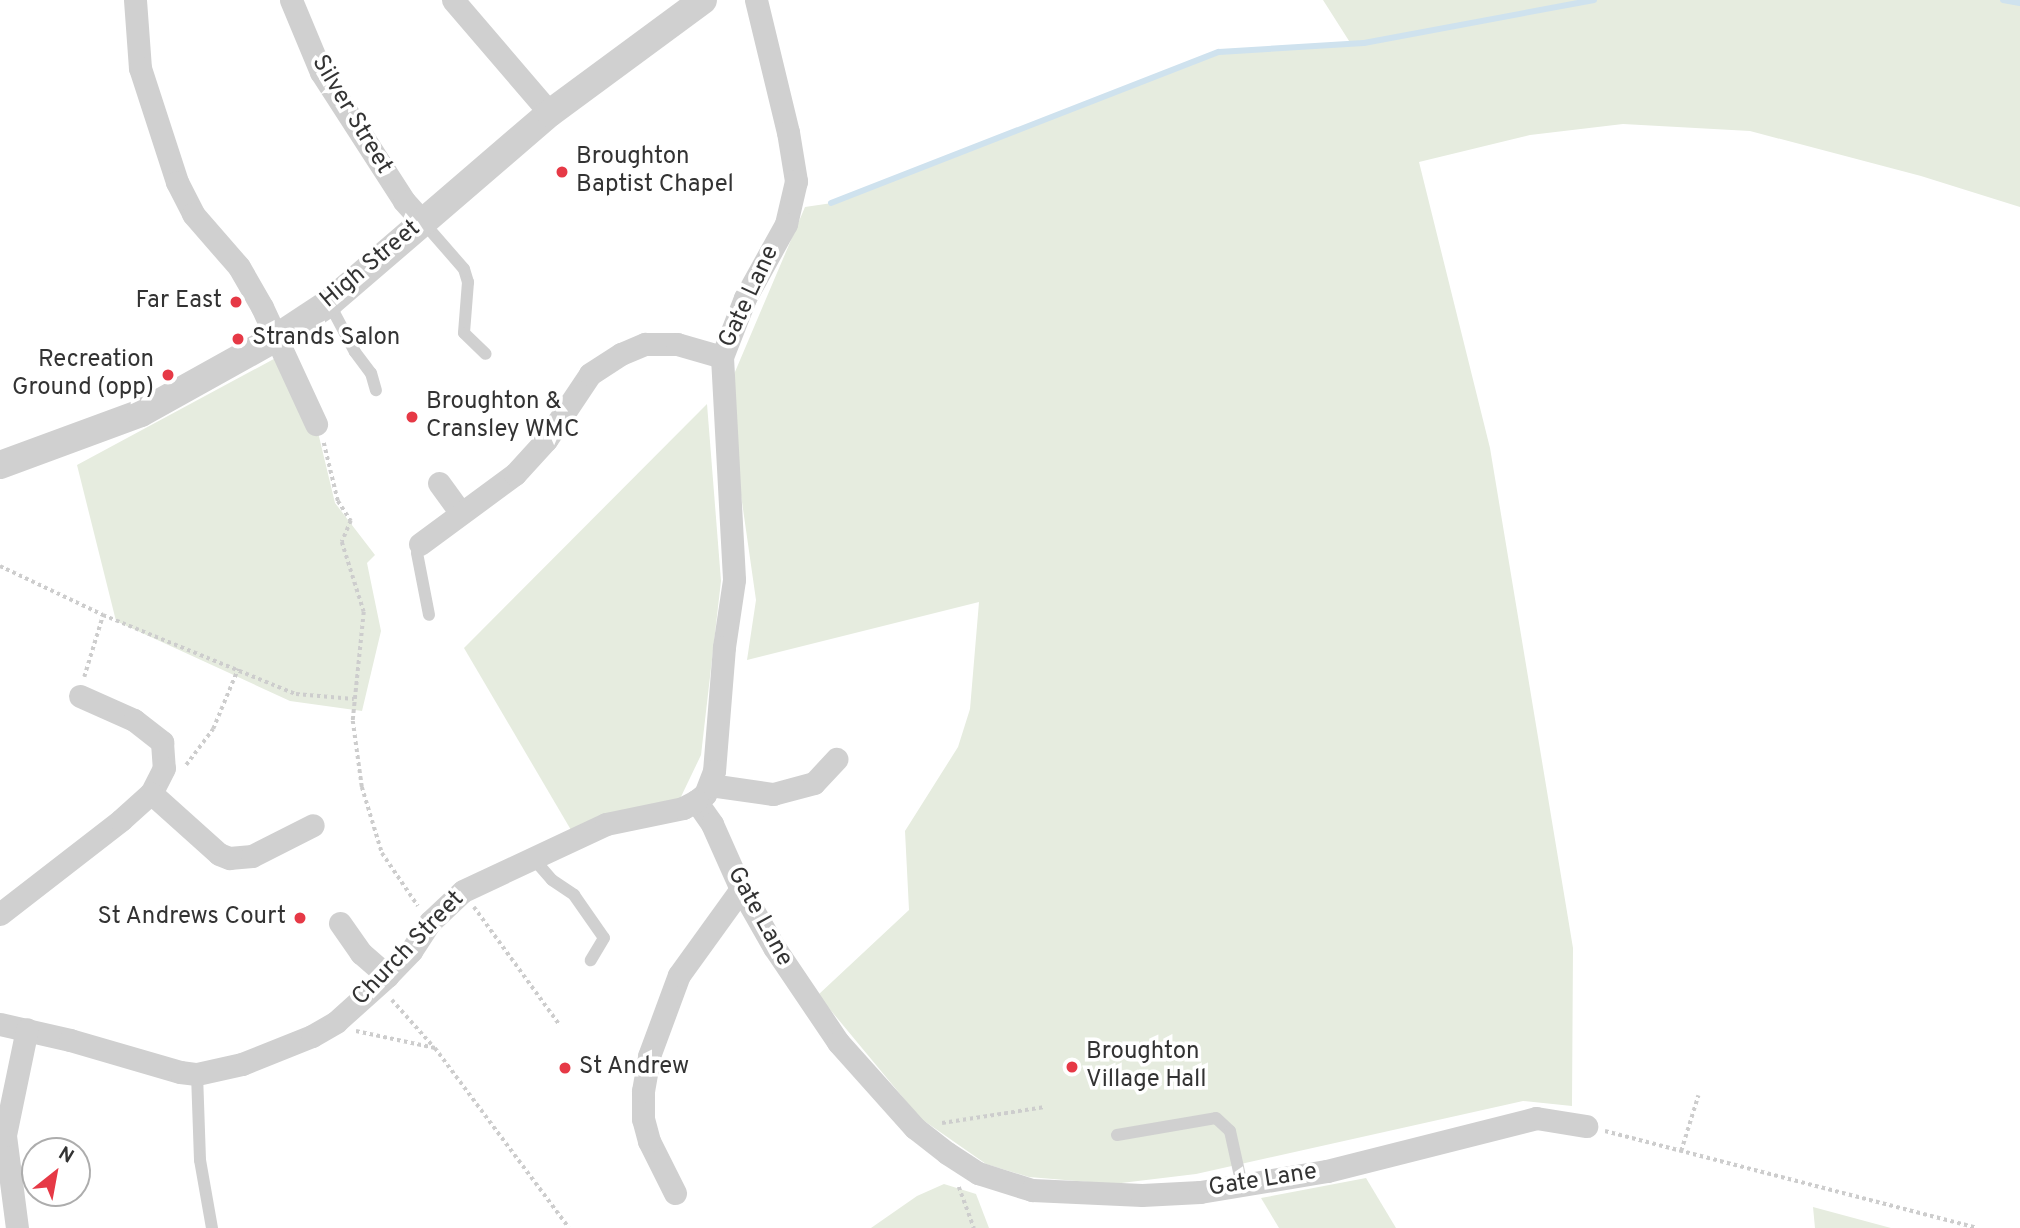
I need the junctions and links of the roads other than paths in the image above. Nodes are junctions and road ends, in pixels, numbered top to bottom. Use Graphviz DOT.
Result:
graph roads {
  1 [pos="135,0"];
  2 [pos="291,0"];
  3 [pos="453,0"];
  4 [pos="703,0"];
  5 [pos="756,0"];
  6 [pos="550,113"];
  7 [pos="423,222"];
  8 [pos="329,303"];
  9 [pos="276,338"];
  10 [pos="486,354"];
  11 [pos="722,357"];
  12 [pos="376,390"];
  13 [pos="316,424"];
  14 [pos="0,464"];
  15 [pos="439,483"];
  16 [pos="461,513"];
  17 [pos="420,544"];
  18 [pos="429,615"];
  19 [pos="80,696"];
  20 [pos="836,759"];
  21 [pos="703,793"];
  22 [pos="155,796"];
  23 [pos="313,825"];
  24 [pos="532,857"];
  25 [pos="741,888"];
  26 [pos="4,902"];
  27 [pos="340,923"];
  28 [pos="591,960"];
  29 [pos="383,980"];
  30 [pos="0,1024"];
  31 [pos="27,1029"];
  32 [pos="197,1074"];
  33 [pos="1586,1126"];
  34 [pos="1117,1135"];
  35 [pos="1242,1185"];
  36 [pos="675,1193"];
  37 [pos="7,1206"];
  38 [pos="17,1228"];
  39 [pos="212,1228"];
  1 -- 9 [label="street"];
  2 -- 7 [label="street, Silver Street"];
  3 -- 6 [label="street"];
  4 -- 6 [label="street, High Street"];
  5 -- 11 [label="street, Gate Lane"];
  6 -- 7 [label="street, High Street"];
  7 -- 8 [label="street, High Street"];
  7 -- 10 [label="lane"];
  8 -- 9 [label="street, High Street"];
  8 -- 12 [label="lane"];
  9 -- 13 [label="street"];
  9 -- 14 [label="street, High Street"];
  11 -- 16 [label="street"];
  11 -- 21 [label="street, Gate Lane"];
  15 -- 16 [label="street"];
  16 -- 17 [label="street"];
  17 -- 18 [label="lane"];
  19 -- 22 [label="street"];
  20 -- 21 [label="street"];
  21 -- 24 [label="street, Church Street"];
  21 -- 25 [label="street, Gate Lane"];
  22 -- 23 [label="street"];
  22 -- 26 [label="street"];
  24 -- 28 [label="lane"];
  24 -- 29 [label="street, Church Street"];
  25 -- 35 [label="street, Gate Lane"];
  25 -- 36 [label="street"];
  27 -- 29 [label="street"];
  29 -- 32 [label="street, Church Street"];
  30 -- 31 [label="street, Church Street"];
  31 -- 32 [label="street, Church Street"];
  31 -- 37 [label="street"];
  32 -- 39 [label="lane"];
  33 -- 35 [label="street, Gate Lane"];
  34 -- 35 [label="lane"];
  37 -- 38 [label="street"];
}
